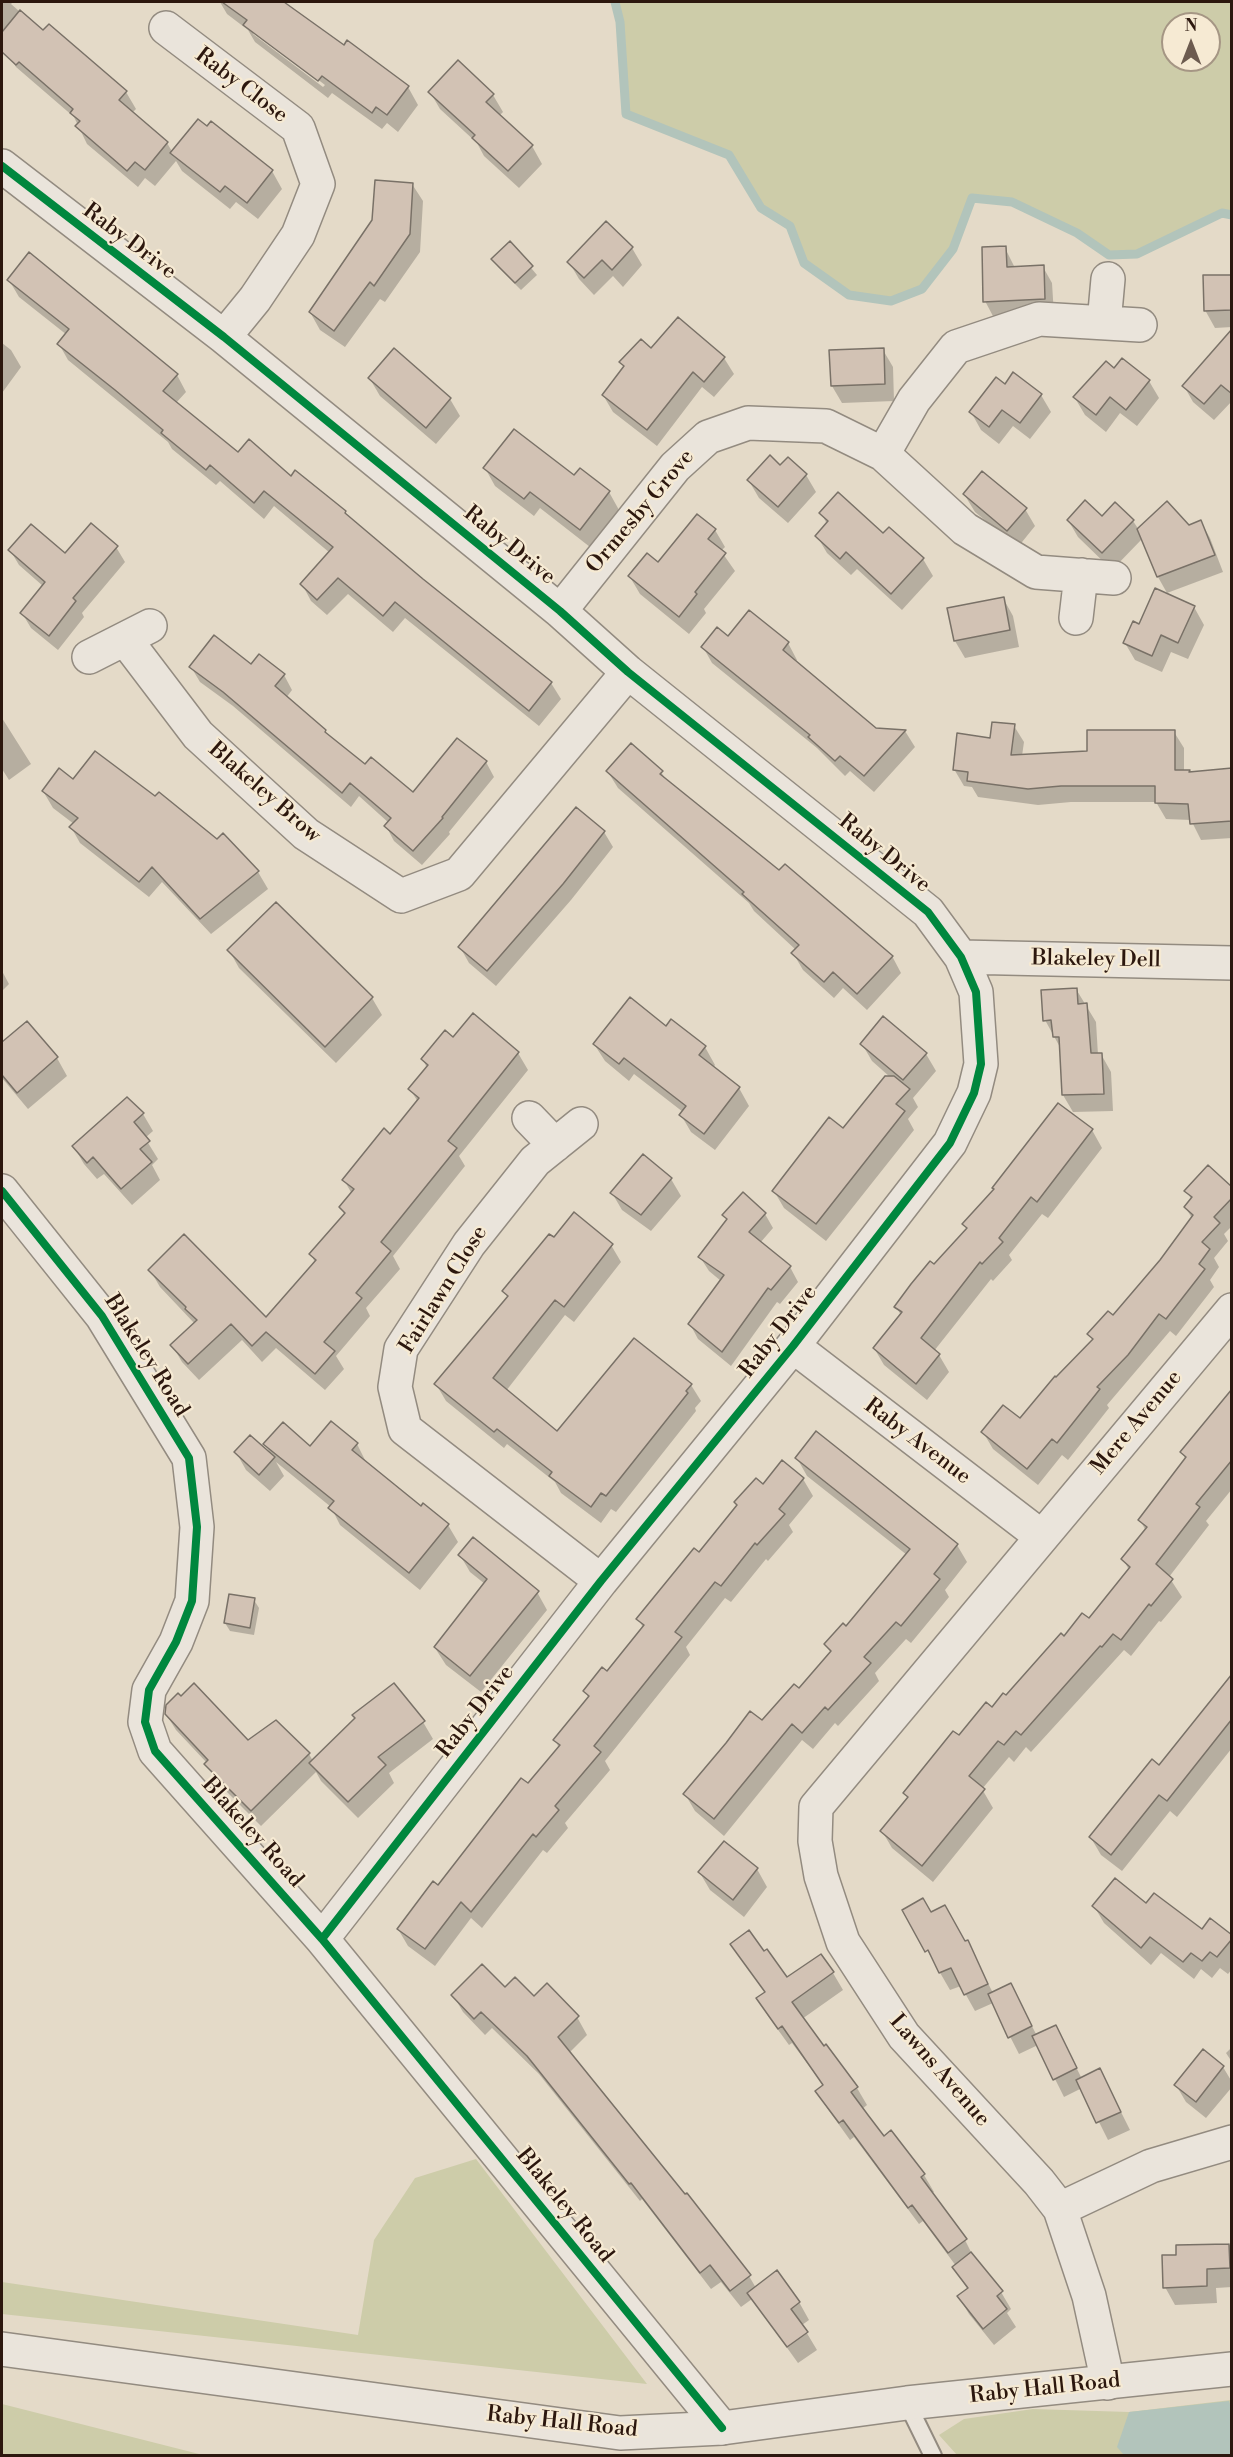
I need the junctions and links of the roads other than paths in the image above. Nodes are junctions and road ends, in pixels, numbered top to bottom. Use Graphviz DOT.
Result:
graph roads {
  1 [pos="166,28"];
  2 [pos="3,172"];
  3 [pos="1108,279"];
  4 [pos="1104,323"];
  5 [pos="1140,325"];
  6 [pos="224,337"];
  7 [pos="883,454"];
  8 [pos="1081,575"];
  9 [pos="1114,578"];
  10 [pos="560,611"];
  11 [pos="1076,618"];
  12 [pos="89,657"];
  13 [pos="628,672"];
  14 [pos="961,957"];
  15 [pos="1232,963"];
  16 [pos="529,1118"];
  17 [pos="581,1124"];
  18 [pos="555,1145"];
  19 [pos="2,1191"];
  20 [pos="1232,1310"];
  21 [pos="792,1346"];
  22 [pos="1042,1537"];
  23 [pos="601,1581"];
  24 [pos="322,1939"];
  25 [pos="1232,2142"];
  26 [pos="1060,2209"];
  27 [pos="2,2349"];
  28 [pos="1232,2368"];
  29 [pos="1108,2383"];
  30 [pos="907,2403"];
  31 [pos="722,2428"];
  32 [pos="933,2456"];
  1 -- 6 [label="street, Raby Close"];
  2 -- 6 [label="street, Raby Drive"];
  3 -- 4 [label="street"];
  4 -- 5 [label="street"];
  4 -- 7 [label="street"];
  6 -- 10 [label="street, Raby Drive"];
  7 -- 8 [label="street, Ormesby Grove"];
  7 -- 10 [label="street, Ormesby Grove"];
  8 -- 9 [label="street, Ormesby Grove"];
  8 -- 11 [label="street"];
  10 -- 13 [label="street, Raby Drive"];
  12 -- 13 [label="street, Blakeley Brow"];
  13 -- 14 [label="street, Raby Drive"];
  14 -- 15 [label="street, Blakeley Dell"];
  14 -- 21 [label="street, Raby Drive"];
  16 -- 18 [label="street"];
  17 -- 18 [label="street, Fairlawn Close"];
  18 -- 23 [label="street, Fairlawn Close"];
  19 -- 24 [label="street, Blakeley Road"];
  20 -- 22 [label="street, Mere Avenue"];
  21 -- 22 [label="street, Raby Avenue"];
  21 -- 23 [label="street, Raby Drive"];
  22 -- 26 [label="street, Lawns Avenue"];
  23 -- 24 [label="street, Raby Drive"];
  24 -- 31 [label="street, Blakeley Road"];
  25 -- 26 [label="street"];
  26 -- 29 [label="street, Lawns Avenue"];
  27 -- 31 [label="street, Raby Hall Road"];
  28 -- 29 [label="street, Raby Hall Road"];
  29 -- 30 [label="street, Raby Hall Road"];
  30 -- 31 [label="street, Raby Hall Road"];
  30 -- 32 [label="lane"];
}
